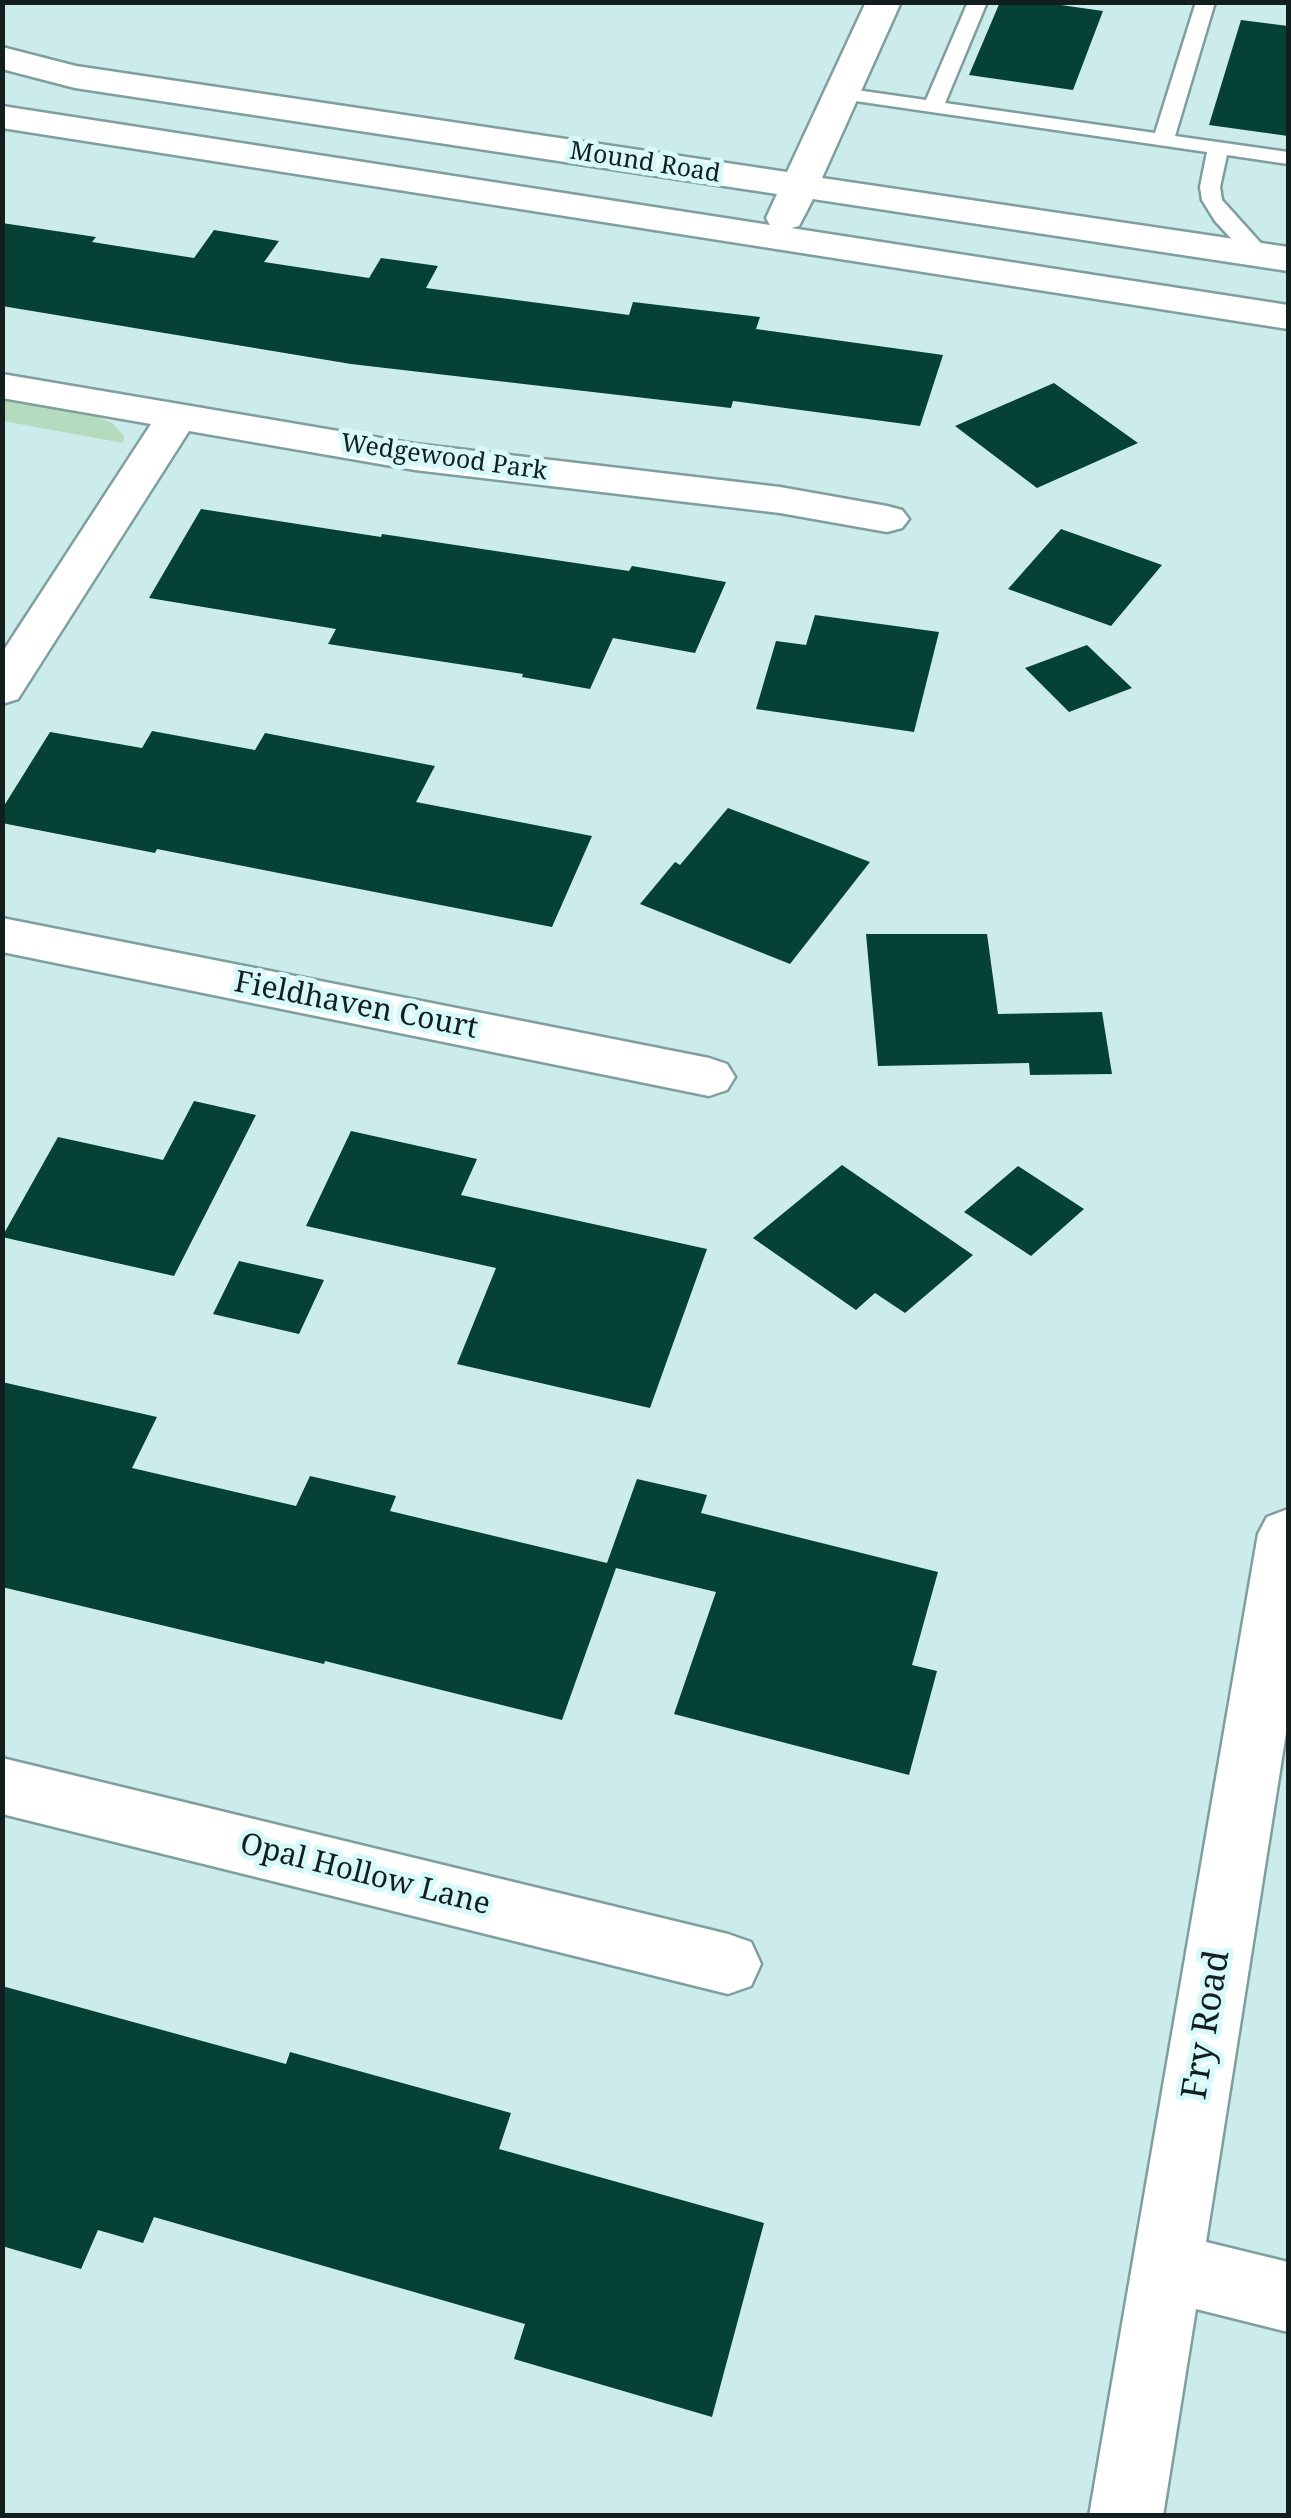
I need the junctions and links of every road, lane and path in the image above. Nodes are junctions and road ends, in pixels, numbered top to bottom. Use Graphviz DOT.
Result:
graph roads {
  1 [pos="884,2"];
  2 [pos="978,2"];
  3 [pos="1206,2"];
  4 [pos="2,58"];
  5 [pos="842,94"];
  6 [pos="934,107"];
  7 [pos="2,117"];
  8 [pos="1164,140"];
  9 [pos="1218,148"];
  10 [pos="1288,158"];
  11 [pos="799,186"];
  12 [pos="775,239"];
  13 [pos="1274,257"];
  14 [pos="1288,318"];
  15 [pos="2,386"];
  16 [pos="176,418"];
  17 [pos="888,518"];
  18 [pos="2,688"];
  19 [pos="2,934"];
  20 [pos="709,1077"];
  21 [pos="1288,1534"];
  22 [pos="2,1786"];
  23 [pos="728,1964"];
  24 [pos="1167,2267"];
  25 [pos="1288,2298"];
  26 [pos="1126,2516"];
  1 -- 5 [label="street"];
  2 -- 6 [label="lane"];
  3 -- 8 [label="lane"];
  4 -- 11 [label="street, Mound Road"];
  5 -- 6 [label="lane"];
  5 -- 11 [label="street"];
  6 -- 8 [label="lane"];
  7 -- 12 [label="street, Mound Road"];
  8 -- 9 [label="lane"];
  9 -- 10 [label="lane"];
  9 -- 13 [label="lane"];
  11 -- 12 [label="street"];
  11 -- 13 [label="street, Mound Road"];
  12 -- 14 [label="street, Mound Road"];
  15 -- 16 [label="street, Wedgewood Park"];
  16 -- 17 [label="street, Wedgewood Park"];
  16 -- 18 [label="street"];
  19 -- 20 [label="street, Fieldhaven Court"];
  21 -- 24 [label="street, Fry Road"];
  22 -- 23 [label="street, Opal Hollow Lane"];
  24 -- 25 [label="street"];
  24 -- 26 [label="street, Fry Road"];
}
